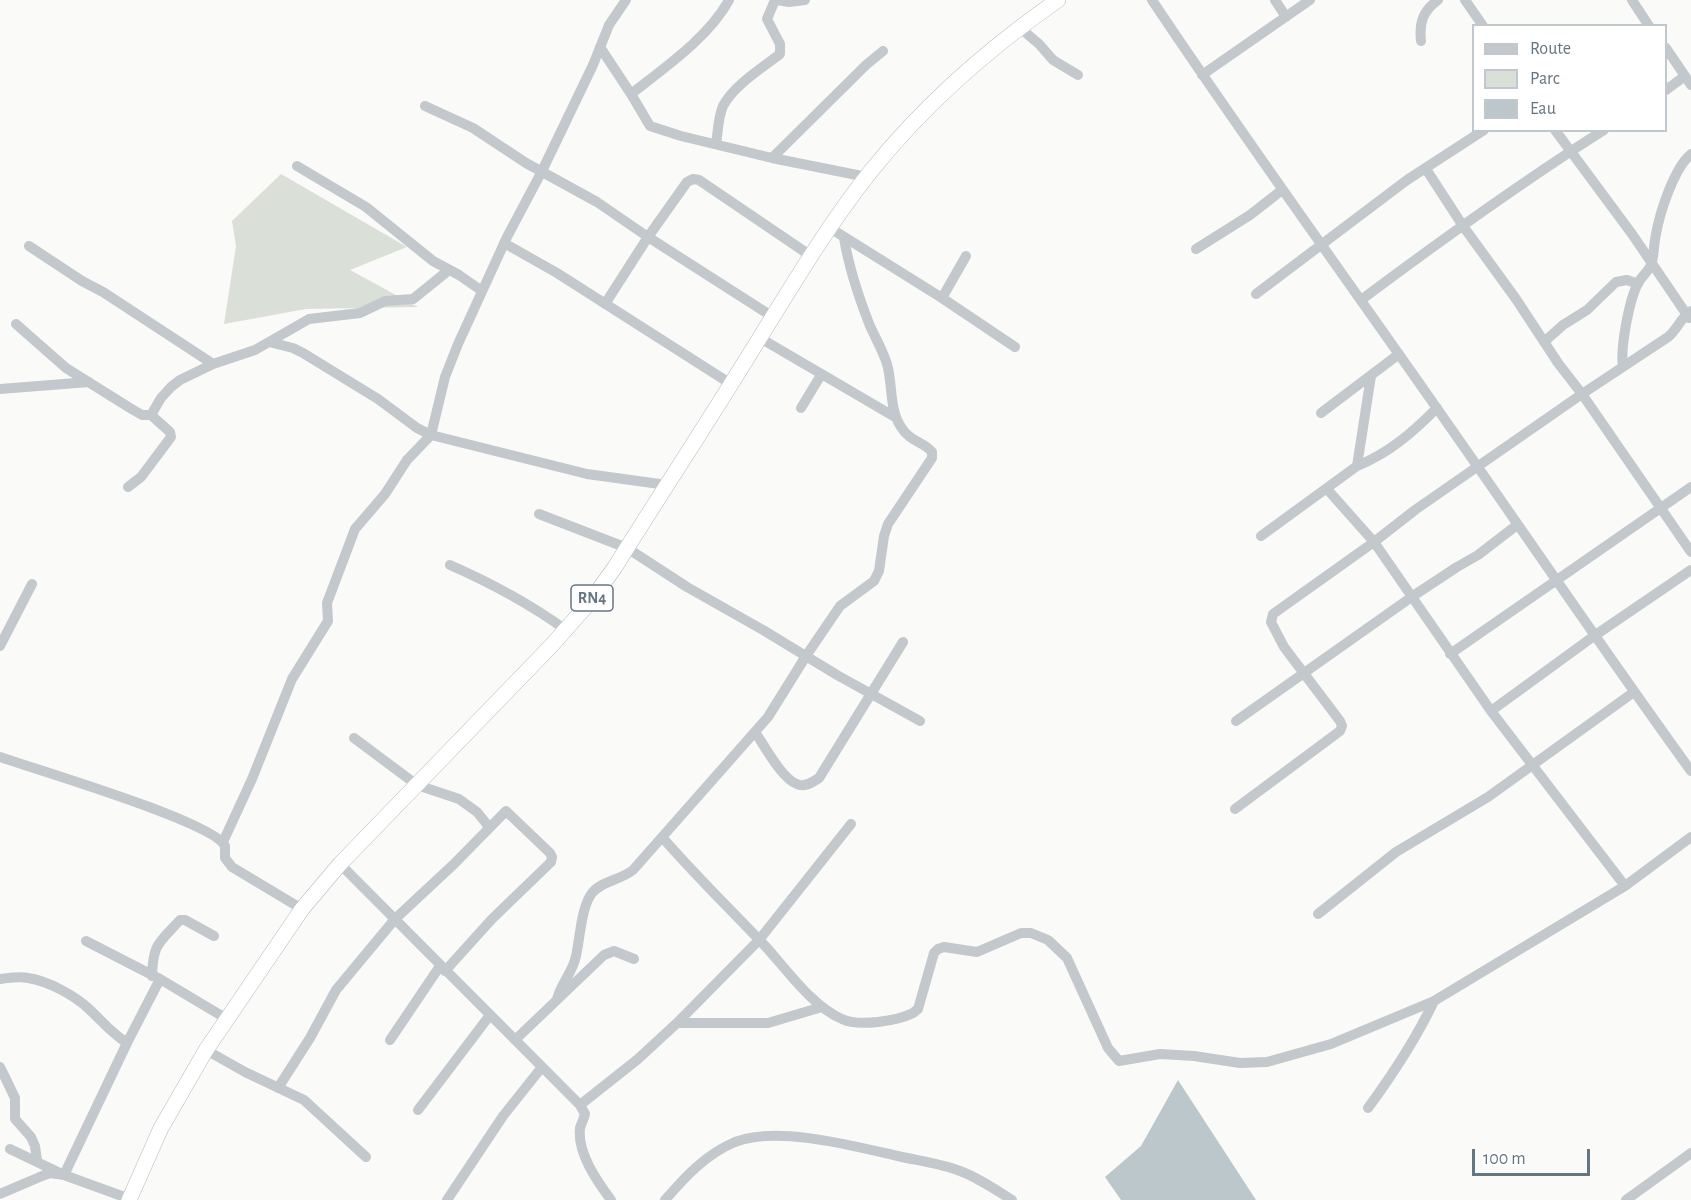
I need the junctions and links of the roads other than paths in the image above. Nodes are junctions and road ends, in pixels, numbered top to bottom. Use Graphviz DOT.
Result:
graph roads {
  1 [pos="626,0"];
  2 [pos="729,0"];
  3 [pos="776,0"];
  4 [pos="805,0"];
  5 [pos="1058,0"];
  6 [pos="1152,0"];
  7 [pos="1275,0"];
  8 [pos="1310,0"];
  9 [pos="1438,0"];
  10 [pos="1465,0"];
  11 [pos="1632,0"];
  12 [pos="1286,17"];
  13 [pos="1482,24"];
  14 [pos="1644,24"];
  15 [pos="1019,27"];
  16 [pos="1421,41"];
  17 [pos="600,47"];
  18 [pos="883,51"];
  19 [pos="1667,51"];
  20 [pos="1078,75"];
  21 [pos="1202,75"];
  22 [pos="1688,81"];
  23 [pos="1667,89"];
  24 [pos="631,94"];
  25 [pos="425,106"];
  26 [pos="1481,132"];
  27 [pos="1556,132"];
  28 [pos="1601,132"];
  29 [pos="716,144"];
  30 [pos="1570,152"];
  31 [pos="1691,154"];
  32 [pos="772,158"];
  33 [pos="297,166"];
  34 [pos="1426,169"];
  35 [pos="542,171"];
  36 [pos="867,177"];
  37 [pos="1282,190"];
  38 [pos="1463,226"];
  39 [pos="830,228"];
  40 [pos="648,237"];
  41 [pos="844,238"];
  42 [pos="504,243"];
  43 [pos="1321,244"];
  44 [pos="29,246"];
  45 [pos="1196,249"];
  46 [pos="811,256"];
  47 [pos="966,256"];
  48 [pos="1652,262"];
  49 [pos="449,270"];
  50 [pos="1638,284"];
  51 [pos="482,291"];
  52 [pos="1256,294"];
  53 [pos="942,298"];
  54 [pos="1361,300"];
  55 [pos="605,304"];
  56 [pos="1690,315"];
  57 [pos="773,317"];
  58 [pos="16,324"];
  59 [pos="760,338"];
  60 [pos="269,342"];
  61 [pos="1544,342"];
  62 [pos="1015,347"];
  63 [pos="1399,354"];
  64 [pos="213,364"];
  65 [pos="1623,367"];
  66 [pos="821,375"];
  67 [pos="1371,376"];
  68 [pos="89,382"];
  69 [pos="731,384"];
  70 [pos="0,389"];
  71 [pos="1582,394"];
  72 [pos="801,408"];
  73 [pos="1437,408"];
  74 [pos="1321,412"];
  75 [pos="151,415"];
  76 [pos="895,417"];
  77 [pos="431,435"];
  78 [pos="1357,466"];
  79 [pos="1477,467"];
  80 [pos="667,485"];
  81 [pos="128,487"];
  82 [pos="1691,487"];
  83 [pos="1328,489"];
  84 [pos="1660,509"];
  85 [pos="539,514"];
  86 [pos="1517,525"];
  87 [pos="1261,536"];
  88 [pos="1374,542"];
  89 [pos="627,548"];
  90 [pos="1691,552"];
  91 [pos="450,565"];
  92 [pos="1691,570"];
  93 [pos="1556,581"];
  94 [pos="32,584"];
  95 [pos="1413,596"];
  96 [pos="566,630"];
  97 [pos="1594,636"];
  98 [pos="903,642"];
  99 [pos="0,646"];
  100 [pos="1450,654"];
  101 [pos="806,656"];
  102 [pos="1305,673"];
  103 [pos="1634,692"];
  104 [pos="872,695"];
  105 [pos="1491,711"];
  106 [pos="920,720"];
  107 [pos="1236,721"];
  108 [pos="755,732"];
  109 [pos="354,738"];
  110 [pos="0,757"];
  111 [pos="1532,765"];
  112 [pos="1691,771"];
  113 [pos="417,785"];
  114 [pos="1235,808"];
  115 [pos="851,824"];
  116 [pos="489,827"];
  117 [pos="662,837"];
  118 [pos="1691,837"];
  119 [pos="223,842"];
  120 [pos="340,864"];
  121 [pos="1625,886"];
  122 [pos="302,909"];
  123 [pos="1318,914"];
  124 [pos="395,919"];
  125 [pos="214,936"];
  126 [pos="759,940"];
  127 [pos="86,941"];
  128 [pos="634,959"];
  129 [pos="442,969"];
  130 [pos="156,978"];
  131 [pos="0,979"];
  132 [pos="557,999"];
  133 [pos="1434,1001"];
  134 [pos="822,1007"];
  135 [pos="490,1015"];
  136 [pos="227,1019"];
  137 [pos="677,1023"];
  138 [pos="515,1040"];
  139 [pos="390,1041"];
  140 [pos="127,1043"];
  141 [pos="206,1050"];
  142 [pos="0,1067"];
  143 [pos="542,1068"];
  144 [pos="278,1088"];
  145 [pos="580,1105"];
  146 [pos="1368,1108"];
  147 [pos="418,1110"];
  148 [pos="10,1149"];
  149 [pos="1691,1153"];
  150 [pos="366,1157"];
  151 [pos="37,1161"];
  152 [pos="64,1174"];
  153 [pos="0,1194"];
  154 [pos="130,1199"];
  155 [pos="447,1200"];
  156 [pos="611,1200"];
  157 [pos="665,1200"];
  158 [pos="1012,1200"];
  159 [pos="1626,1200"];
  1 -- 17 [label="street"];
  2 -- 24 [label="street"];
  3 -- 4 [label="street"];
  3 -- 29 [label="street"];
  5 -- 15 [label="highway, RN4"];
  6 -- 21 [label="street"];
  7 -- 12 [label="street"];
  8 -- 12 [label="street"];
  9 -- 16 [label="street"];
  10 -- 13 [label="street"];
  11 -- 14 [label="street"];
  12 -- 21 [label="street"];
  15 -- 20 [label="street"];
  15 -- 36 [label="highway, RN4"];
  17 -- 24 [label="street"];
  17 -- 35 [label="street"];
  18 -- 32 [label="street"];
  19 -- 22 [label="street"];
  21 -- 37 [label="street"];
  22 -- 23 [label="street"];
  24 -- 29 [label="street"];
  25 -- 35 [label="street"];
  26 -- 34 [label="street"];
  27 -- 30 [label="street"];
  28 -- 30 [label="street"];
  29 -- 32 [label="street"];
  30 -- 38 [label="street"];
  30 -- 48 [label="street"];
  31 -- 48 [label="street"];
  32 -- 36 [label="street"];
  33 -- 49 [label="street"];
  34 -- 38 [label="street"];
  34 -- 43 [label="street"];
  35 -- 40 [label="street"];
  35 -- 42 [label="street"];
  36 -- 39 [label="highway, RN4"];
  37 -- 43 [label="street"];
  37 -- 45 [label="street"];
  38 -- 54 [label="street"];
  38 -- 61 [label="street"];
  39 -- 41 [label="street"];
  39 -- 46 [label="highway, RN4"];
  40 -- 46 [label="street"];
  40 -- 55 [label="street"];
  40 -- 57 [label="street"];
  41 -- 53 [label="street"];
  41 -- 76 [label="street"];
  42 -- 51 [label="street"];
  42 -- 55 [label="street"];
  43 -- 52 [label="street"];
  43 -- 54 [label="street"];
  44 -- 64 [label="street"];
  46 -- 57 [label="highway, RN4"];
  47 -- 53 [label="street"];
  48 -- 50 [label="street"];
  48 -- 56 [label="street"];
  49 -- 51 [label="street"];
  49 -- 60 [label="street"];
  50 -- 61 [label="street"];
  50 -- 65 [label="street"];
  51 -- 77 [label="street"];
  53 -- 62 [label="street"];
  54 -- 63 [label="street"];
  55 -- 69 [label="street"];
  56 -- 65 [label="street"];
  57 -- 59 [label="highway, RN4"];
  58 -- 68 [label="street"];
  59 -- 66 [label="street"];
  59 -- 69 [label="highway, RN4"];
  60 -- 64 [label="street"];
  60 -- 77 [label="street"];
  61 -- 71 [label="street"];
  63 -- 67 [label="street"];
  63 -- 73 [label="street"];
  64 -- 75 [label="street"];
  65 -- 71 [label="street"];
  66 -- 72 [label="street"];
  66 -- 76 [label="street"];
  67 -- 74 [label="street"];
  67 -- 78 [label="street"];
  68 -- 70 [label="street"];
  68 -- 75 [label="street"];
  69 -- 80 [label="highway, RN4"];
  71 -- 79 [label="street"];
  71 -- 84 [label="street"];
  73 -- 78 [label="street"];
  73 -- 79 [label="street"];
  75 -- 81 [label="street"];
  76 -- 101 [label="street"];
  77 -- 80 [label="street"];
  77 -- 119 [label="street"];
  78 -- 83 [label="street"];
  79 -- 86 [label="street"];
  79 -- 88 [label="street"];
  80 -- 89 [label="highway, RN4"];
  82 -- 84 [label="street"];
  83 -- 87 [label="street"];
  83 -- 88 [label="street"];
  84 -- 90 [label="street"];
  84 -- 93 [label="street"];
  85 -- 89 [label="street"];
  86 -- 93 [label="street"];
  86 -- 95 [label="street"];
  88 -- 95 [label="street"];
  88 -- 102 [label="street"];
  89 -- 96 [label="highway, RN4"];
  89 -- 101 [label="street"];
  91 -- 96 [label="street"];
  92 -- 97 [label="street"];
  93 -- 97 [label="street"];
  93 -- 100 [label="street"];
  94 -- 99 [label="street"];
  95 -- 100 [label="street"];
  95 -- 102 [label="street"];
  96 -- 113 [label="highway, RN4"];
  97 -- 103 [label="street"];
  97 -- 105 [label="street"];
  98 -- 104 [label="street"];
  100 -- 105 [label="street"];
  101 -- 104 [label="street"];
  101 -- 108 [label="street"];
  102 -- 107 [label="street"];
  102 -- 114 [label="street"];
  103 -- 111 [label="street"];
  103 -- 112 [label="street"];
  104 -- 106 [label="street"];
  104 -- 108 [label="street"];
  105 -- 111 [label="street"];
  108 -- 117 [label="street"];
  109 -- 113 [label="street"];
  110 -- 119 [label="street"];
  111 -- 121 [label="street"];
  111 -- 123 [label="street"];
  113 -- 116 [label="street"];
  113 -- 120 [label="highway, RN4"];
  115 -- 126 [label="street"];
  116 -- 124 [label="street"];
  116 -- 129 [label="street"];
  117 -- 126 [label="street"];
  117 -- 132 [label="street"];
  118 -- 121 [label="street"];
  119 -- 122 [label="street"];
  120 -- 122 [label="highway, RN4"];
  120 -- 124 [label="street"];
  121 -- 133 [label="street"];
  122 -- 136 [label="highway, RN4"];
  124 -- 129 [label="street"];
  124 -- 144 [label="street"];
  125 -- 130 [label="street"];
  126 -- 134 [label="street"];
  126 -- 137 [label="street"];
  127 -- 130 [label="street"];
  128 -- 132 [label="street"];
  129 -- 135 [label="street"];
  129 -- 139 [label="street"];
  130 -- 136 [label="street"];
  130 -- 140 [label="street"];
  131 -- 140 [label="street"];
  132 -- 138 [label="street"];
  133 -- 134 [label="street"];
  133 -- 146 [label="street"];
  134 -- 137 [label="street"];
  135 -- 138 [label="street"];
  135 -- 147 [label="street"];
  136 -- 141 [label="highway, RN4"];
  137 -- 145 [label="street"];
  138 -- 143 [label="street"];
  140 -- 152 [label="street"];
  141 -- 144 [label="street"];
  141 -- 154 [label="highway, RN4"];
  142 -- 151 [label="street"];
  143 -- 145 [label="street"];
  143 -- 155 [label="street"];
  144 -- 150 [label="street"];
  145 -- 156 [label="street"];
  148 -- 151 [label="street"];
  149 -- 159 [label="street"];
  151 -- 152 [label="street"];
  152 -- 153 [label="street"];
  152 -- 154 [label="street"];
  157 -- 158 [label="street"];
}
